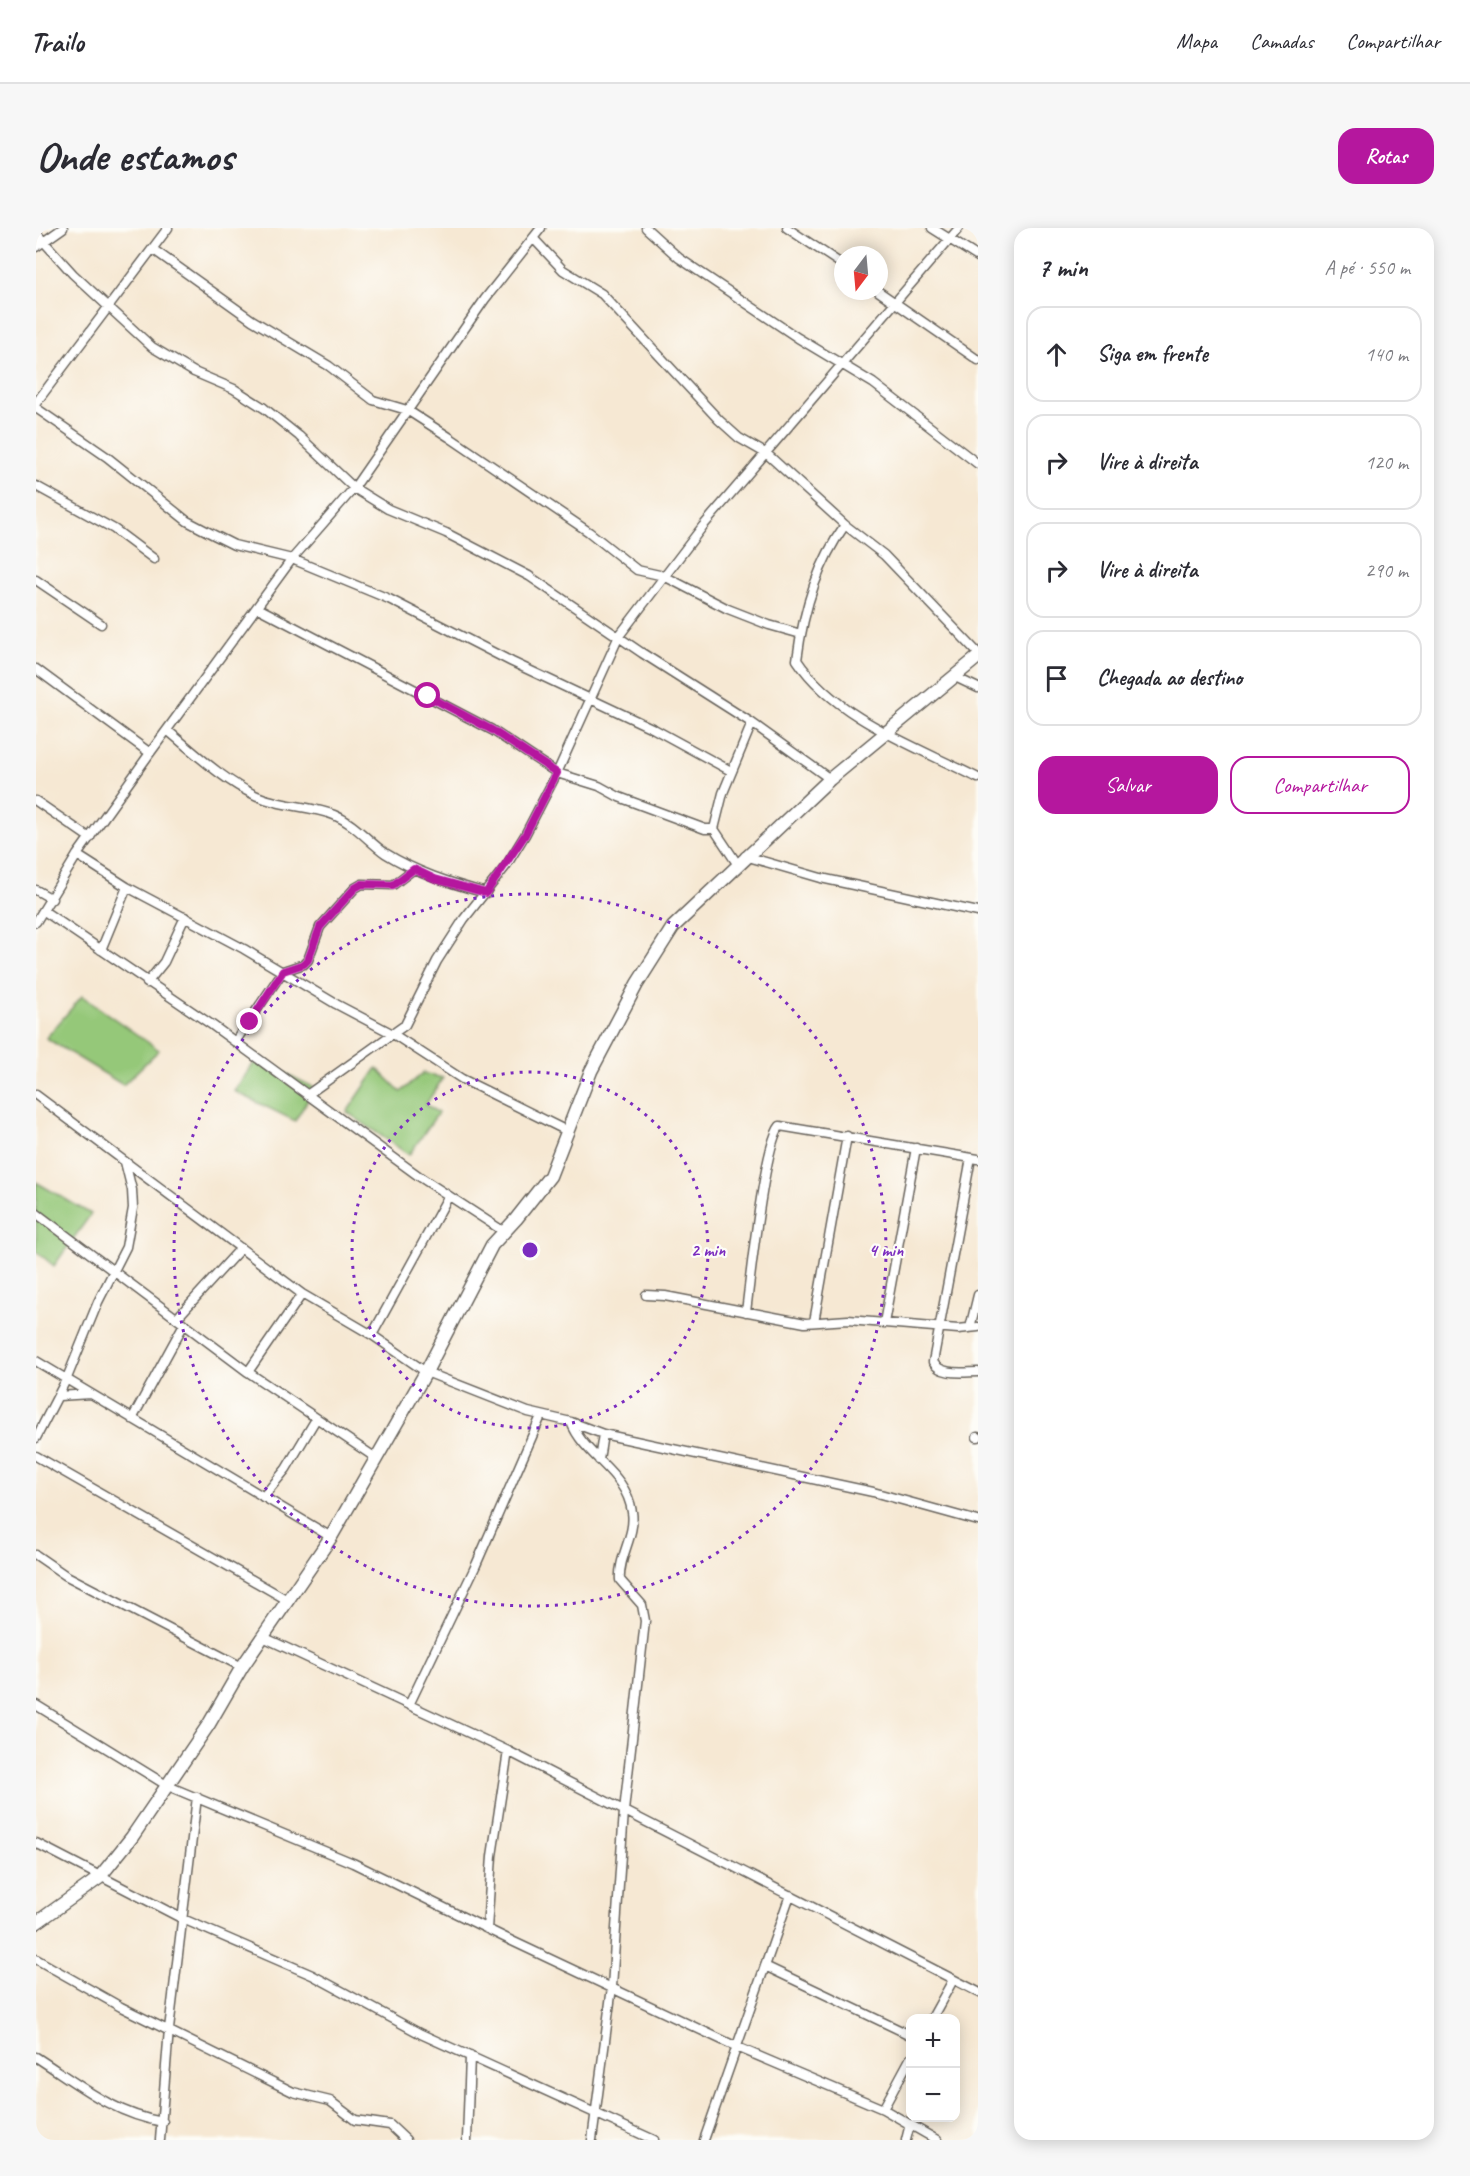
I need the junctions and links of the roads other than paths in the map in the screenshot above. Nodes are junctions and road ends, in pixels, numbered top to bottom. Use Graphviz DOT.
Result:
graph roads {
  1 [pos="63,228"];
  2 [pos="168,228"];
  3 [pos="541,228"];
  4 [pos="646,228"];
  5 [pos="787,228"];
  6 [pos="932,228"];
  7 [pos="959,228"];
  8 [pos="36,233"];
  9 [pos="950,237"];
  10 [pos="533,238"];
  11 [pos="40,244"];
  12 [pos="154,250"];
  13 [pos="978,257"];
  14 [pos="834,259"];
  15 [pos="888,297"];
  16 [pos="897,302"];
  17 [pos="107,308"];
  18 [pos="978,360"];
  19 [pos="844,364"];
  20 [pos="36,403"];
  21 [pos="36,408"];
  22 [pos="407,410"];
  23 [pos="767,454"];
  24 [pos="978,464"];
  25 [pos="36,486"];
  26 [pos="354,488"];
  27 [pos="845,525"];
  28 [pos="154,559"];
  29 [pos="292,560"];
  30 [pos="664,576"];
  31 [pos="36,580"];
  32 [pos="258,608"];
  33 [pos="101,624"];
  34 [pos="801,634"];
  35 [pos="619,636"];
  36 [pos="978,655"];
  37 [pos="36,669"];
  38 [pos="953,676"];
  39 [pos="978,688"];
  40 [pos="590,697"];
  41 [pos="752,723"];
  42 [pos="167,730"];
  43 [pos="884,733"];
  44 [pos="150,753"];
  45 [pos="731,771"];
  46 [pos="557,773"];
  47 [pos="978,778"];
  48 [pos="830,779"];
  49 [pos="36,801"];
  50 [pos="714,829"];
  51 [pos="90,838"];
  52 [pos="77,855"];
  53 [pos="742,861"];
  54 [pos="414,869"];
  55 [pos="128,887"];
  56 [pos="36,890"];
  57 [pos="486,893"];
  58 [pos="52,899"];
  59 [pos="44,911"];
  60 [pos="978,912"];
  61 [pos="185,917"];
  62 [pos="36,922"];
  63 [pos="101,950"];
  64 [pos="283,971"];
  65 [pos="147,983"];
  66 [pos="393,1034"];
  67 [pos="235,1042"];
  68 [pos="36,1095"];
  69 [pos="307,1095"];
  70 [pos="569,1132"];
  71 [pos="847,1136"];
  72 [pos="916,1148"];
  73 [pos="974,1159"];
  74 [pos="126,1162"];
  75 [pos="448,1197"];
  76 [pos="36,1213"];
  77 [pos="503,1231"];
  78 [pos="242,1248"];
  79 [pos="113,1271"];
  80 [pos="302,1294"];
  81 [pos="646,1295"];
  82 [pos="978,1295"];
  83 [pos="746,1312"];
  84 [pos="177,1318"];
  85 [pos="814,1322"];
  86 [pos="884,1323"];
  87 [pos="184,1324"];
  88 [pos="940,1327"];
  89 [pos="974,1327"];
  90 [pos="372,1335"];
  91 [pos="36,1361"];
  92 [pos="248,1372"];
  93 [pos="426,1372"];
  94 [pos="978,1372"];
  95 [pos="67,1378"];
  96 [pos="90,1394"];
  97 [pos="59,1396"];
  98 [pos="541,1416"];
  99 [pos="132,1419"];
  100 [pos="316,1419"];
  101 [pos="571,1422"];
  102 [pos="603,1434"];
  103 [pos="36,1438"];
  104 [pos="36,1456"];
  105 [pos="376,1458"];
  106 [pos="598,1460"];
  107 [pos="263,1497"];
  108 [pos="978,1521"];
  109 [pos="331,1537"];
  110 [pos="36,1555"];
  111 [pos="289,1601"];
  112 [pos="263,1637"];
  113 [pos="242,1667"];
  114 [pos="36,1705"];
  115 [pos="409,1705"];
  116 [pos="508,1751"];
  117 [pos="168,1786"];
  118 [pos="197,1797"];
  119 [pos="624,1811"];
  120 [pos="36,1843"];
  121 [pos="99,1878"];
  122 [pos="790,1895"];
  123 [pos="183,1919"];
  124 [pos="36,1923"];
  125 [pos="487,1929"];
  126 [pos="36,1959"];
  127 [pos="765,1966"];
  128 [pos="953,1980"];
  129 [pos="612,1987"];
  130 [pos="978,1992"];
  131 [pos="935,2014"];
  132 [pos="169,2030"];
  133 [pos="906,2033"];
  134 [pos="737,2047"];
  135 [pos="470,2056"];
  136 [pos="36,2057"];
  137 [pos="906,2066"];
  138 [pos="883,2109"];
  139 [pos="595,2111"];
  140 [pos="163,2122"];
  141 [pos="910,2124"];
  142 [pos="160,2140"];
  143 [pos="406,2140"];
  144 [pos="467,2140"];
  145 [pos="592,2140"];
  146 [pos="654,2140"];
  147 [pos="704,2140"];
  148 [pos="906,2140"];
  149 [pos="937,2140"];
  1 -- 11 [label="street"];
  2 -- 12 [label="street"];
  3 -- 10 [label="street"];
  4 -- 19 [label="street"];
  5 -- 14 [label="street"];
  6 -- 9 [label="street"];
  7 -- 9 [label="street"];
  8 -- 11 [label="street"];
  9 -- 13 [label="street"];
  9 -- 16 [label="street"];
  10 -- 22 [label="street"];
  10 -- 23 [label="street"];
  11 -- 17 [label="street"];
  12 -- 17 [label="street"];
  12 -- 22 [label="street"];
  15 -- 16 [label="street"];
  16 -- 18 [label="street"];
  16 -- 19 [label="street"];
  17 -- 20 [label="street"];
  17 -- 26 [label="street"];
  19 -- 23 [label="street"];
  19 -- 24 [label="street"];
  21 -- 29 [label="street"];
  22 -- 26 [label="street"];
  22 -- 30 [label="street"];
  23 -- 27 [label="street"];
  23 -- 30 [label="street"];
  25 -- 28 [label="street"];
  26 -- 29 [label="street"];
  26 -- 35 [label="street"];
  27 -- 34 [label="street"];
  27 -- 36 [label="street"];
  29 -- 32 [label="street"];
  29 -- 40 [label="street"];
  30 -- 34 [label="street"];
  30 -- 35 [label="street"];
  31 -- 33 [label="street"];
  32 -- 42 [label="street"];
  32 -- 46 [label="street"];
  34 -- 43 [label="street"];
  35 -- 40 [label="street"];
  35 -- 41 [label="street"];
  36 -- 38 [label="street"];
  37 -- 44 [label="street"];
  38 -- 39 [label="street"];
  38 -- 43 [label="street"];
  40 -- 45 [label="street"];
  40 -- 46 [label="street"];
  41 -- 45 [label="street"];
  41 -- 48 [label="street"];
  42 -- 44 [label="street"];
  42 -- 54 [label="street"];
  43 -- 47 [label="street"];
  43 -- 48 [label="street"];
  44 -- 51 [label="street"];
  45 -- 50 [label="street"];
  46 -- 50 [label="street"];
  46 -- 57 [label="street"];
  48 -- 53 [label="street"];
  49 -- 51 [label="street"];
  50 -- 53 [label="street"];
  51 -- 52 [label="street"];
  52 -- 55 [label="street"];
  52 -- 58 [label="street"];
  53 -- 60 [label="street"];
  53 -- 70 [label="street"];
  54 -- 57 [label="street"];
  54 -- 64 [label="street"];
  55 -- 61 [label="street"];
  55 -- 63 [label="street"];
  56 -- 58 [label="street"];
  57 -- 66 [label="street"];
  58 -- 59 [label="street"];
  59 -- 62 [label="street"];
  59 -- 63 [label="street"];
  61 -- 64 [label="street"];
  61 -- 65 [label="street"];
  63 -- 65 [label="street"];
  64 -- 66 [label="street"];
  64 -- 67 [label="street"];
  65 -- 67 [label="street"];
  66 -- 69 [label="street"];
  66 -- 70 [label="street"];
  67 -- 69 [label="street"];
  68 -- 74 [label="street"];
  69 -- 75 [label="street"];
  70 -- 77 [label="street"];
  71 -- 72 [label="street"];
  71 -- 83 [label="street"];
  71 -- 85 [label="street"];
  72 -- 73 [label="street"];
  72 -- 86 [label="street"];
  73 -- 88 [label="street"];
  74 -- 78 [label="street"];
  74 -- 79 [label="street"];
  75 -- 77 [label="street"];
  75 -- 90 [label="street"];
  76 -- 79 [label="street"];
  77 -- 93 [label="street"];
  78 -- 80 [label="street"];
  78 -- 84 [label="street"];
  79 -- 84 [label="street"];
  79 -- 95 [label="street"];
  80 -- 90 [label="street"];
  80 -- 92 [label="street"];
  81 -- 83 [label="street"];
  82 -- 89 [label="street"];
  83 -- 85 [label="street"];
  84 -- 87 [label="street"];
  85 -- 86 [label="street"];
  86 -- 88 [label="street"];
  87 -- 92 [label="street"];
  87 -- 99 [label="street"];
  88 -- 89 [label="street"];
  88 -- 94 [label="street"];
  90 -- 93 [label="street"];
  91 -- 95 [label="street"];
  92 -- 100 [label="street"];
  93 -- 98 [label="street"];
  93 -- 105 [label="street"];
  95 -- 96 [label="street"];
  95 -- 97 [label="street"];
  96 -- 97 [label="street"];
  96 -- 99 [label="street"];
  97 -- 103 [label="street"];
  98 -- 101 [label="street"];
  98 -- 115 [label="street"];
  99 -- 107 [label="street"];
  100 -- 105 [label="street"];
  100 -- 107 [label="street"];
  101 -- 102 [label="street"];
  101 -- 106 [label="street"];
  102 -- 106 [label="street"];
  102 -- 108 [label="street"];
  104 -- 111 [label="street"];
  105 -- 109 [label="street"];
  106 -- 119 [label="street"];
  107 -- 109 [label="street"];
  109 -- 111 [label="street"];
  110 -- 113 [label="street"];
  111 -- 112 [label="street"];
  112 -- 113 [label="street"];
  112 -- 115 [label="street"];
  113 -- 117 [label="street"];
  114 -- 117 [label="street"];
  115 -- 116 [label="street"];
  116 -- 119 [label="street"];
  116 -- 125 [label="street"];
  117 -- 118 [label="street"];
  117 -- 121 [label="street"];
  118 -- 123 [label="street"];
  118 -- 125 [label="street"];
  119 -- 122 [label="street"];
  119 -- 129 [label="street"];
  120 -- 121 [label="street"];
  121 -- 123 [label="street"];
  121 -- 124 [label="street"];
  122 -- 127 [label="street"];
  122 -- 128 [label="street"];
  123 -- 132 [label="street"];
  123 -- 135 [label="street"];
  125 -- 129 [label="street"];
  126 -- 132 [label="street"];
  127 -- 133 [label="street"];
  127 -- 134 [label="street"];
  128 -- 130 [label="street"];
  128 -- 131 [label="street"];
  129 -- 134 [label="street"];
  129 -- 139 [label="street"];
  132 -- 140 [label="street"];
  132 -- 143 [label="street"];
  134 -- 138 [label="street"];
  134 -- 147 [label="street"];
  135 -- 139 [label="street"];
  135 -- 144 [label="street"];
  136 -- 140 [label="street"];
  137 -- 138 [label="street"];
  138 -- 141 [label="street"];
  139 -- 145 [label="street"];
  139 -- 146 [label="street"];
  140 -- 142 [label="street"];
  141 -- 148 [label="street"];
  141 -- 149 [label="street"];
}
